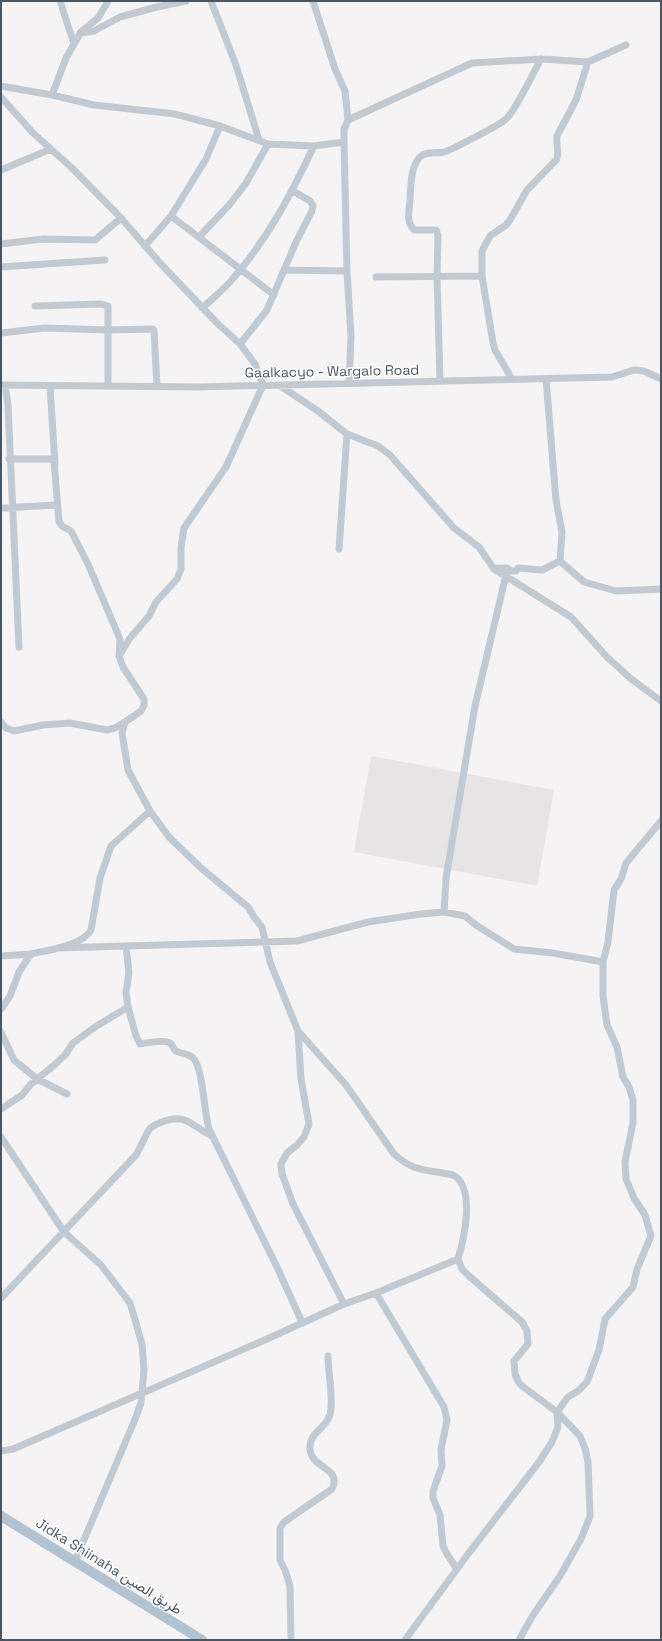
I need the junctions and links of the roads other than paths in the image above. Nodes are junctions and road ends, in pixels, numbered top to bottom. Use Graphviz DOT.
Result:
graph roads {
  1 [pos="60,1"];
  2 [pos="107,1"];
  3 [pos="186,1"];
  4 [pos="211,1"];
  5 [pos="313,1"];
  6 [pos="80,33"];
  7 [pos="74,44"];
  8 [pos="626,45"];
  9 [pos="541,59"];
  10 [pos="588,62"];
  11 [pos="1,86"];
  12 [pos="52,95"];
  13 [pos="1,97"];
  14 [pos="348,120"];
  15 [pos="220,126"];
  16 [pos="259,140"];
  17 [pos="344,142"];
  18 [pos="268,144"];
  19 [pos="314,146"];
  20 [pos="51,149"];
  21 [pos="1,170"];
  22 [pos="293,191"];
  23 [pos="171,216"];
  24 [pos="121,218"];
  25 [pos="199,237"];
  26 [pos="1,244"];
  27 [pos="145,246"];
  28 [pos="105,260"];
  29 [pos="1,267"];
  30 [pos="241,269"];
  31 [pos="284,270"];
  32 [pos="347,271"];
  33 [pos="482,276"];
  34 [pos="376,277"];
  35 [pos="437,277"];
  36 [pos="274,295"];
  37 [pos="35,306"];
  38 [pos="202,308"];
  39 [pos="109,330"];
  40 [pos="1,333"];
  41 [pos="240,344"];
  42 [pos="546,379"];
  43 [pos="661,379"];
  44 [pos="512,380"];
  45 [pos="440,381"];
  46 [pos="349,383"];
  47 [pos="3,385"];
  48 [pos="263,385"];
  49 [pos="279,385"];
  50 [pos="50,386"];
  51 [pos="108,386"];
  52 [pos="157,386"];
  53 [pos="347,434"];
  54 [pos="10,460"];
  55 [pos="55,465"];
  56 [pos="57,504"];
  57 [pos="13,507"];
  58 [pos="1,508"];
  59 [pos="339,549"];
  60 [pos="560,562"];
  61 [pos="494,568"];
  62 [pos="506,575"];
  63 [pos="661,588"];
  64 [pos="19,647"];
  65 [pos="119,656"];
  66 [pos="661,701"];
  67 [pos="1,722"];
  68 [pos="125,722"];
  69 [pos="150,811"];
  70 [pos="661,821"];
  71 [pos="444,912"];
  72 [pos="266,942"];
  73 [pos="126,946"];
  74 [pos="58,948"];
  75 [pos="30,954"];
  76 [pos="1,956"];
  77 [pos="603,962"];
  78 [pos="128,1006"];
  79 [pos="1,1009"];
  80 [pos="298,1031"];
  81 [pos="1,1032"];
  82 [pos="37,1079"];
  83 [pos="67,1094"];
  84 [pos="1,1109"];
  85 [pos="212,1136"];
  86 [pos="1,1137"];
  87 [pos="64,1232"];
  88 [pos="458,1258"];
  89 [pos="376,1293"];
  90 [pos="1,1298"];
  91 [pos="344,1304"];
  92 [pos="302,1322"];
  93 [pos="328,1356"];
  94 [pos="142,1392"];
  95 [pos="557,1412"];
  96 [pos="1,1451"];
  97 [pos="1,1516"];
  98 [pos="75,1561"];
  99 [pos="457,1568"];
  100 [pos="202,1640"];
  101 [pos="291,1640"];
  102 [pos="405,1640"];
  103 [pos="519,1640"];
  1 -- 7 [label="street"];
  2 -- 6 [label="street"];
  3 -- 6 [label="street"];
  4 -- 16 [label="street"];
  5 -- 14 [label="street"];
  6 -- 7 [label="street"];
  7 -- 12 [label="street"];
  8 -- 10 [label="street"];
  9 -- 10 [label="street"];
  9 -- 14 [label="street"];
  9 -- 35 [label="street"];
  10 -- 33 [label="street"];
  11 -- 12 [label="street"];
  12 -- 15 [label="street"];
  13 -- 20 [label="street"];
  14 -- 17 [label="street"];
  15 -- 16 [label="street"];
  15 -- 23 [label="street"];
  16 -- 18 [label="street"];
  17 -- 19 [label="street"];
  17 -- 32 [label="street"];
  18 -- 19 [label="street"];
  18 -- 25 [label="street"];
  19 -- 22 [label="street"];
  20 -- 21 [label="street"];
  20 -- 24 [label="street"];
  22 -- 30 [label="street"];
  22 -- 31 [label="street"];
  23 -- 25 [label="street"];
  23 -- 27 [label="street"];
  24 -- 26 [label="street"];
  24 -- 27 [label="street"];
  25 -- 30 [label="street"];
  27 -- 38 [label="street"];
  28 -- 29 [label="street"];
  30 -- 36 [label="street"];
  30 -- 38 [label="street"];
  31 -- 32 [label="street"];
  31 -- 36 [label="street"];
  32 -- 46 [label="street"];
  33 -- 35 [label="street"];
  33 -- 44 [label="street"];
  34 -- 35 [label="street"];
  35 -- 45 [label="street"];
  36 -- 41 [label="street"];
  37 -- 39 [label="street"];
  38 -- 41 [label="street"];
  39 -- 40 [label="street"];
  39 -- 51 [label="street"];
  39 -- 52 [label="street"];
  41 -- 48 [label="street"];
  42 -- 43 [label="street, Gaalkacyo - Wargalo Road"];
  42 -- 44 [label="street, Gaalkacyo - Wargalo Road"];
  42 -- 60 [label="street"];
  44 -- 45 [label="street, Gaalkacyo - Wargalo Road"];
  45 -- 46 [label="street, Gaalkacyo - Wargalo Road"];
  46 -- 49 [label="street, Gaalkacyo - Wargalo Road"];
  47 -- 50 [label="street, Gaalkacyo - Wargalo Road"];
  47 -- 54 [label="street"];
  48 -- 49 [label="street, Gaalkacyo - Wargalo Road"];
  48 -- 52 [label="street, Gaalkacyo - Wargalo Road"];
  48 -- 65 [label="street"];
  49 -- 53 [label="street"];
  50 -- 51 [label="street, Gaalkacyo - Wargalo Road"];
  50 -- 55 [label="street"];
  51 -- 52 [label="street, Gaalkacyo - Wargalo Road"];
  53 -- 59 [label="street"];
  53 -- 61 [label="street"];
  54 -- 55 [label="street"];
  54 -- 57 [label="street"];
  55 -- 56 [label="street"];
  56 -- 57 [label="street"];
  56 -- 65 [label="street"];
  57 -- 58 [label="street"];
  57 -- 64 [label="street"];
  60 -- 61 [label="street"];
  60 -- 63 [label="street"];
  61 -- 62 [label="street"];
  62 -- 66 [label="street"];
  62 -- 71 [label="street"];
  65 -- 68 [label="street"];
  67 -- 68 [label="street"];
  68 -- 69 [label="street"];
  69 -- 72 [label="street"];
  69 -- 74 [label="street"];
  70 -- 77 [label="street"];
  71 -- 72 [label="street"];
  71 -- 77 [label="street"];
  72 -- 73 [label="street"];
  72 -- 80 [label="street"];
  73 -- 74 [label="street"];
  73 -- 78 [label="street"];
  74 -- 75 [label="street"];
  75 -- 76 [label="street"];
  75 -- 79 [label="street"];
  77 -- 95 [label="street"];
  78 -- 82 [label="street"];
  78 -- 85 [label="street"];
  80 -- 88 [label="street"];
  80 -- 91 [label="street"];
  81 -- 82 [label="street"];
  82 -- 83 [label="street"];
  82 -- 84 [label="street"];
  85 -- 87 [label="street"];
  85 -- 92 [label="street"];
  86 -- 87 [label="street"];
  87 -- 90 [label="street"];
  87 -- 94 [label="street"];
  88 -- 89 [label="street"];
  88 -- 95 [label="street"];
  89 -- 91 [label="street"];
  89 -- 99 [label="street"];
  91 -- 92 [label="street"];
  92 -- 94 [label="street"];
  93 -- 101 [label="street"];
  94 -- 96 [label="street"];
  94 -- 98 [label="street"];
  95 -- 99 [label="street"];
  95 -- 103 [label="street"];
  97 -- 98 [label="main road, Jidka Shiinaha طريق الصين"];
  98 -- 100 [label="main road, Jidka Shiinaha طريق الصين"];
  99 -- 102 [label="street"];
}
